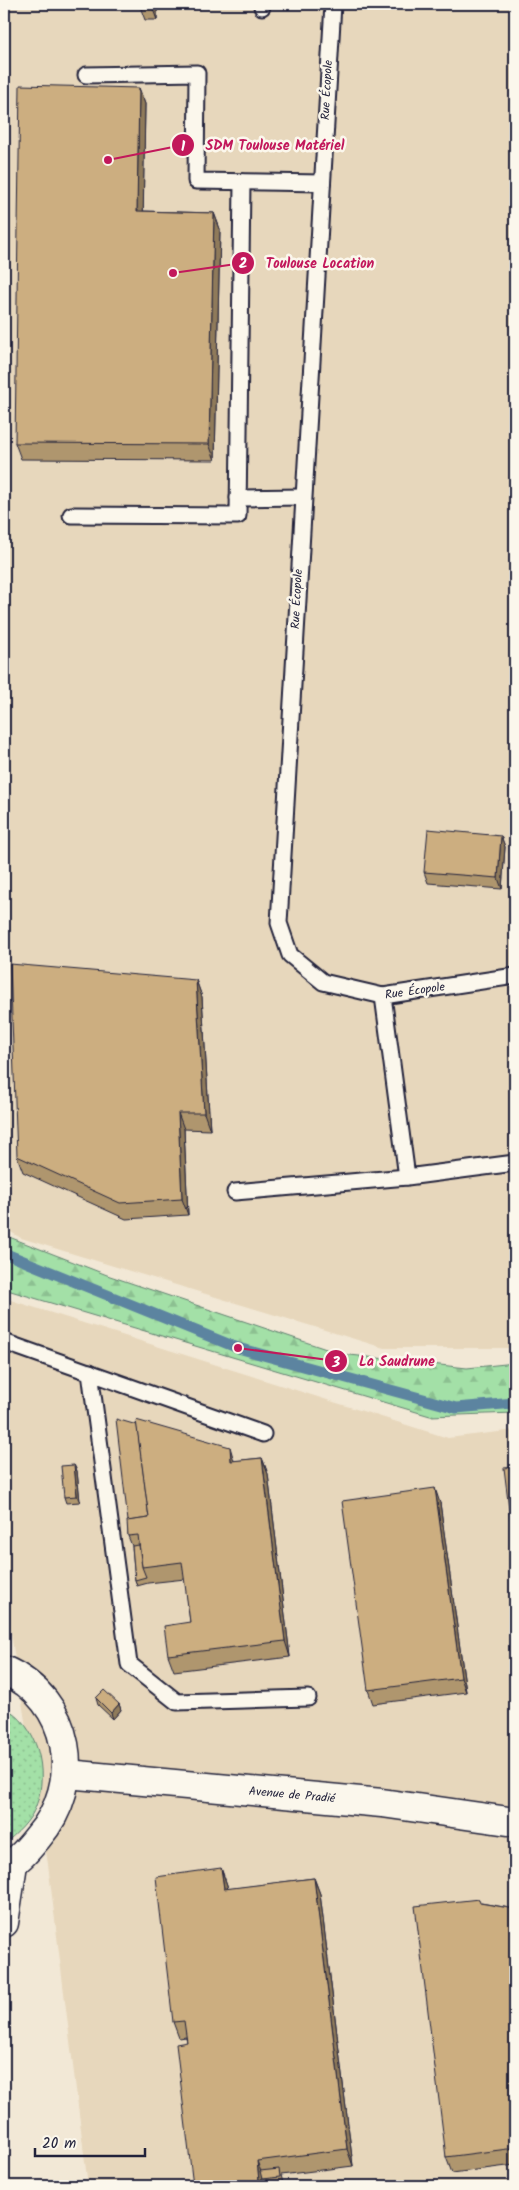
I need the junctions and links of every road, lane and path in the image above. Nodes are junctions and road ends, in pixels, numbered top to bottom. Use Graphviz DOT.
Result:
graph roads {
  1 [pos="332,4"];
  2 [pos="86,75"];
  3 [pos="242,182"];
  4 [pos="322,183"];
  5 [pos="303,497"];
  6 [pos="238,498"];
  7 [pos="71,515"];
  8 [pos="515,976"];
  9 [pos="383,996"];
  10 [pos="515,1163"];
  11 [pos="407,1177"];
  12 [pos="235,1192"];
  13 [pos="4,1342"];
  14 [pos="90,1372"];
  15 [pos="263,1434"];
  16 [pos="4,1670"];
  17 [pos="308,1698"];
  18 [pos="67,1774"];
  19 [pos="515,1822"];
  20 [pos="8,1865"];
  21 [pos="4,1923"];
  1 -- 4 [label="lane, Rue Écopole"];
  2 -- 3 [label="lane"];
  3 -- 4 [label="lane"];
  3 -- 6 [label="lane"];
  4 -- 5 [label="lane, Rue Écopole"];
  5 -- 6 [label="lane"];
  5 -- 9 [label="lane, Rue Écopole"];
  6 -- 7 [label="lane"];
  8 -- 9 [label="lane, Rue Écopole"];
  9 -- 11 [label="lane"];
  10 -- 11 [label="lane"];
  11 -- 12 [label="lane"];
  13 -- 14 [label="lane"];
  14 -- 15 [label="lane"];
  14 -- 17 [label="lane"];
  16 -- 18 [label="street"];
  18 -- 19 [label="street, Avenue de Pradié"];
  18 -- 20 [label="street"];
  20 -- 21 [label="street"];
}
